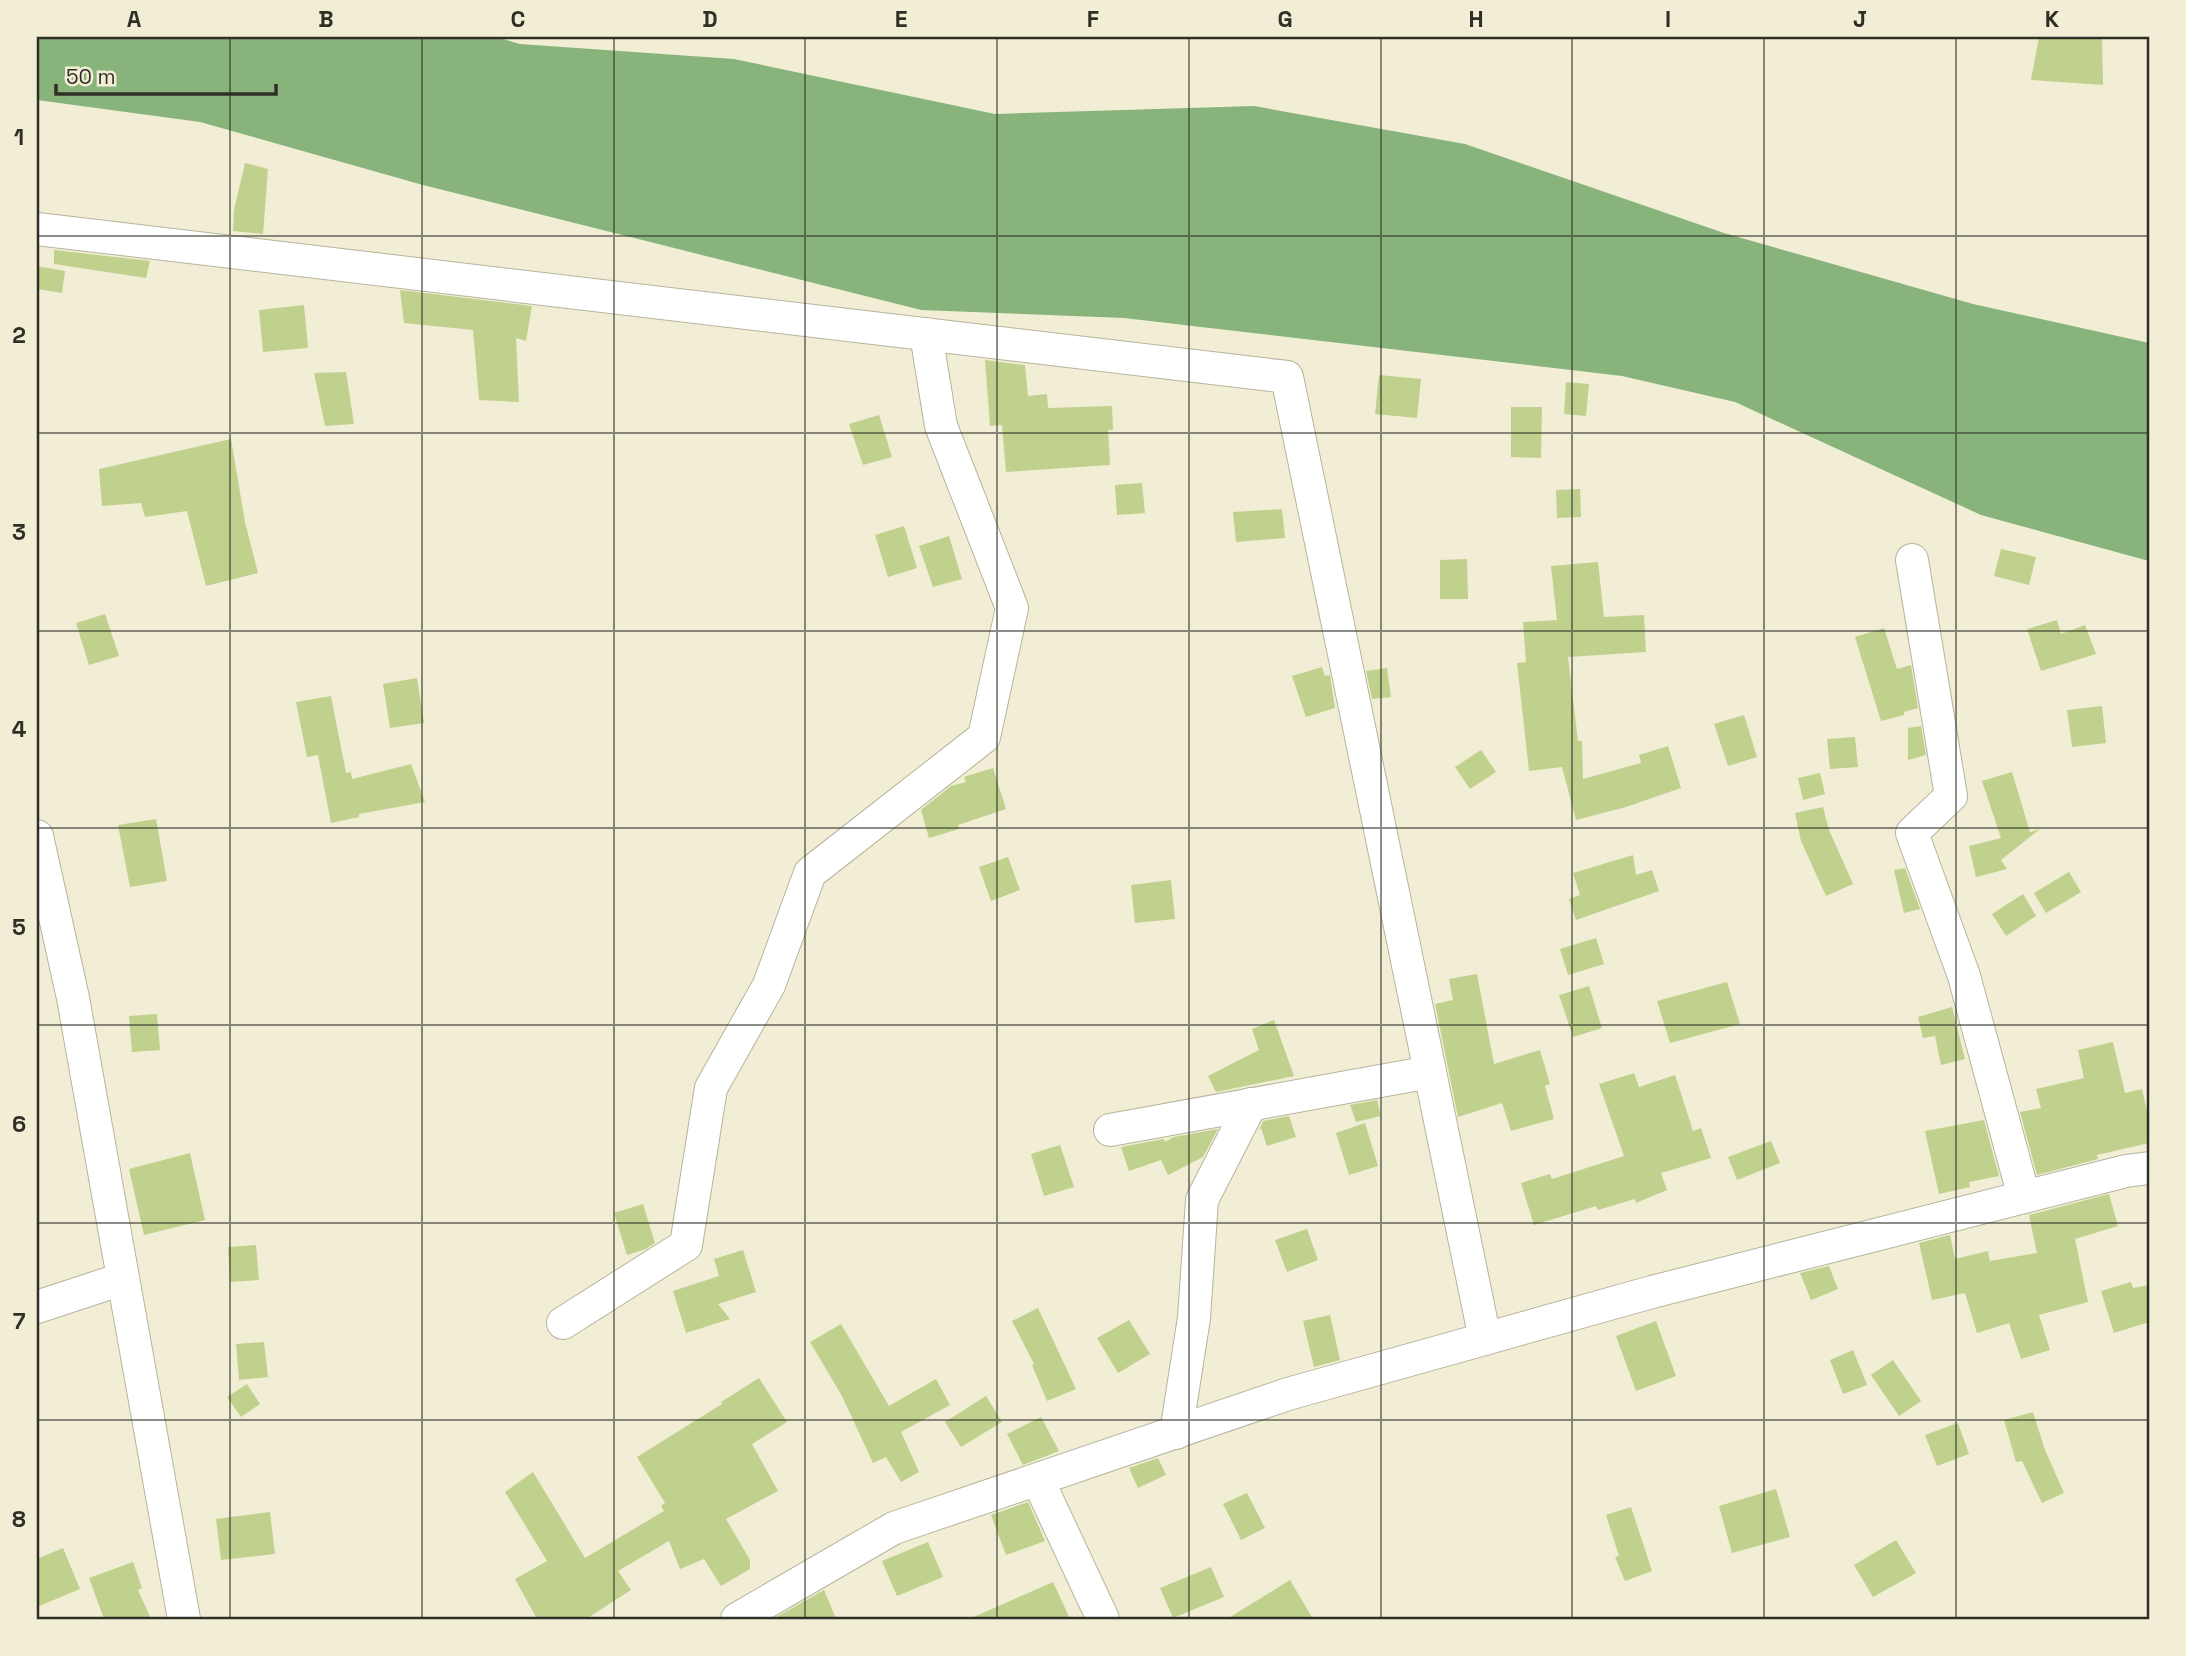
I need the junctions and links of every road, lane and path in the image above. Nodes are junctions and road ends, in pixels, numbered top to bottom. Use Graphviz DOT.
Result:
graph roads {
  1 [pos="37,229"];
  2 [pos="926,334"];
  3 [pos="1912,560"];
  4 [pos="37,836"];
  5 [pos="1430,1072"];
  6 [pos="1251,1104"];
  7 [pos="1110,1130"];
  8 [pos="2149,1168"];
  9 [pos="2024,1197"];
  10 [pos="122,1279"];
  11 [pos="37,1307"];
  12 [pos="563,1323"];
  13 [pos="1485,1339"];
  14 [pos="1175,1433"];
  15 [pos="1038,1480"];
  16 [pos="184,1619"];
  17 [pos="737,1619"];
  18 [pos="1103,1619"];
  1 -- 2 [label="street"];
  2 -- 5 [label="street"];
  2 -- 12 [label="street"];
  3 -- 9 [label="street"];
  4 -- 10 [label="street"];
  5 -- 6 [label="street"];
  5 -- 13 [label="street"];
  6 -- 7 [label="street"];
  6 -- 14 [label="street"];
  8 -- 9 [label="street"];
  9 -- 13 [label="street"];
  10 -- 11 [label="street"];
  10 -- 16 [label="street"];
  13 -- 14 [label="street"];
  14 -- 15 [label="street"];
  15 -- 17 [label="street"];
  15 -- 18 [label="street"];
}
